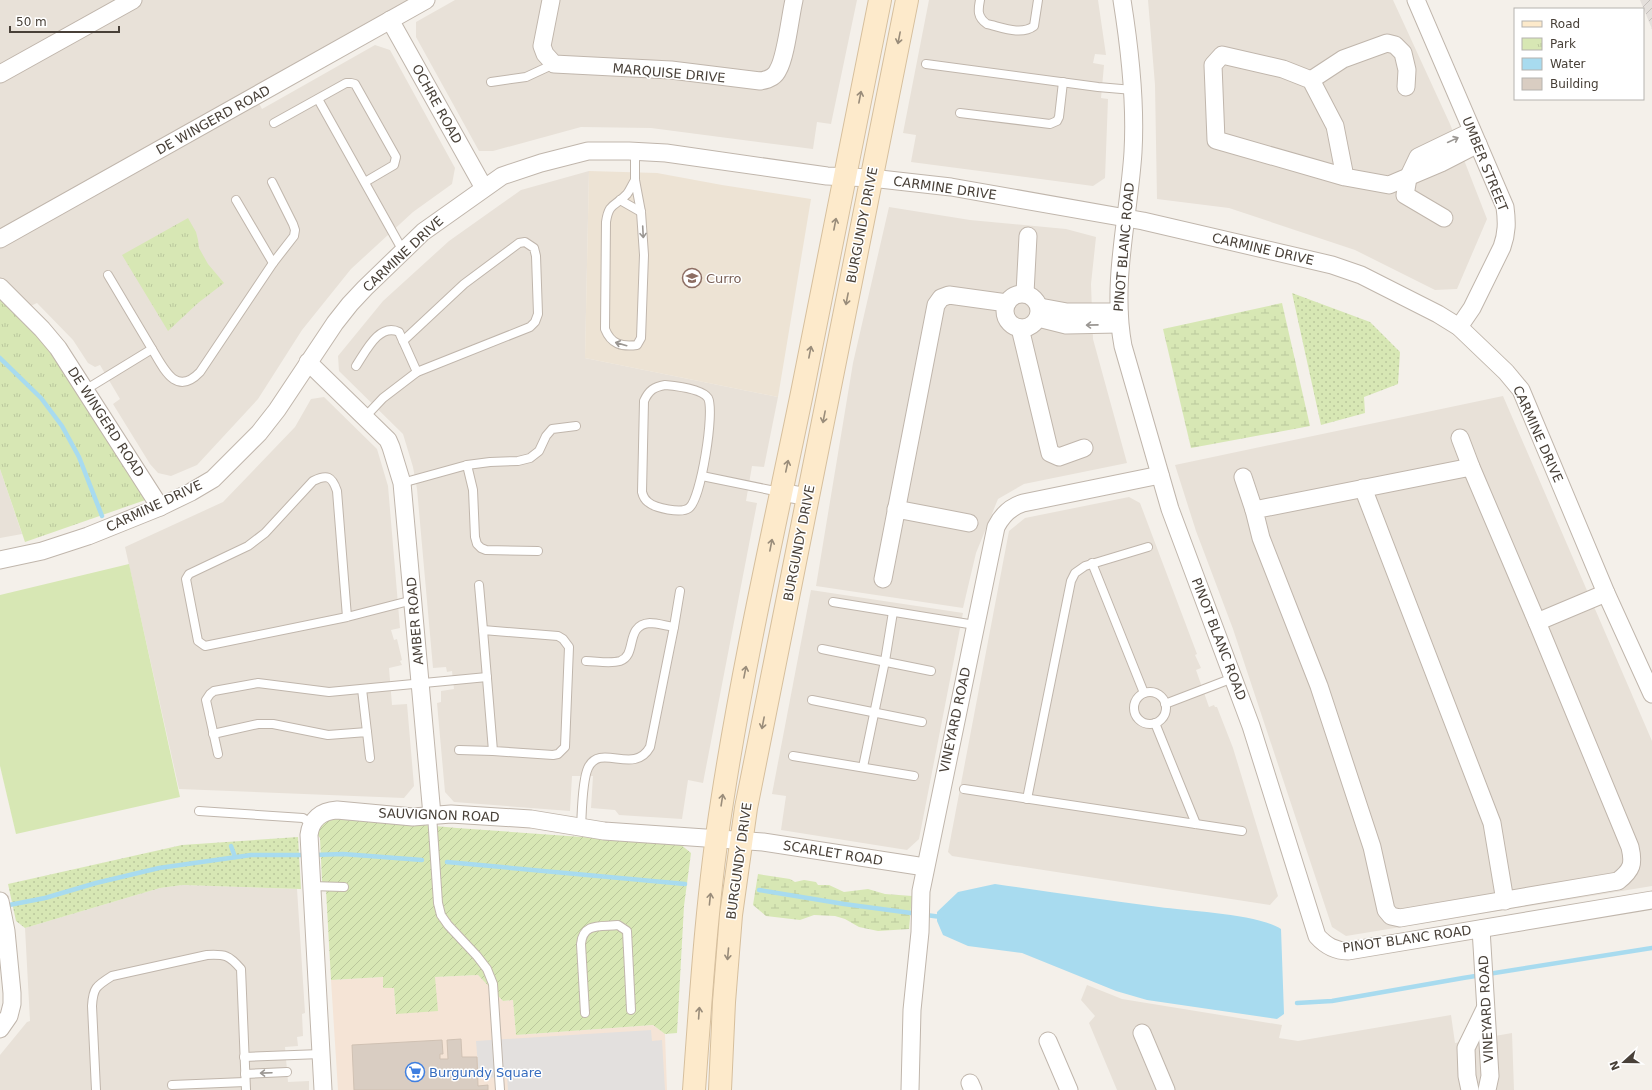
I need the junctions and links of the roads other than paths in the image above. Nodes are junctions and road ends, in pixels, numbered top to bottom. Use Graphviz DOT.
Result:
graph roads {
  1 [pos="133,0"];
  2 [pos="426,0"];
  3 [pos="551,0"];
  4 [pos="794,0"];
  5 [pos="880,0"];
  6 [pos="907,0"];
  7 [pos="980,0"];
  8 [pos="1038,0"];
  9 [pos="1122,0"];
  10 [pos="1416,0"];
  11 [pos="390,20"];
  12 [pos="554,64"];
  13 [pos="926,64"];
  14 [pos="0,74"];
  15 [pos="1311,80"];
  16 [pos="491,82"];
  17 [pos="1063,82"];
  18 [pos="1406,87"];
  19 [pos="1133,90"];
  20 [pos="318,99"];
  21 [pos="960,113"];
  22 [pos="274,123"];
  23 [pos="1475,138"];
  24 [pos="635,151"];
  25 [pos="844,177"];
  26 [pos="1345,177"];
  27 [pos="871,178"];
  28 [pos="1408,178"];
  29 [pos="634,180"];
  30 [pos="272,182"];
  31 [pos="365,182"];
  32 [pos="484,188"];
  33 [pos="236,200"];
  34 [pos="620,200"];
  35 [pos="641,212"];
  36 [pos="1125,218"];
  37 [pos="1444,218"];
  38 [pos="1028,236"];
  39 [pos="0,239"];
  40 [pos="403,251"];
  41 [pos="273,263"];
  42 [pos="108,274"];
  43 [pos="0,287"];
  44 [pos="1025,293"];
  45 [pos="1007,303"];
  46 [pos="1039,313"];
  47 [pos="1119,318"];
  48 [pos="1459,327"];
  49 [pos="1020,328"];
  50 [pos="403,341"];
  51 [pos="152,349"];
  52 [pos="308,362"];
  53 [pos="356,366"];
  54 [pos="417,372"];
  55 [pos="85,390"];
  56 [pos="365,417"];
  57 [pos="576,426"];
  58 [pos="1460,438"];
  59 [pos="1084,448"];
  60 [pos="467,465"];
  61 [pos="1471,467"];
  62 [pos="1160,475"];
  63 [pos="702,476"];
  64 [pos="1243,477"];
  65 [pos="402,483"];
  66 [pos="1363,488"];
  67 [pos="781,492"];
  68 [pos="808,497"];
  69 [pos="160,507"];
  70 [pos="896,509"];
  71 [pos="1254,510"];
  72 [pos="969,523"];
  73 [pos="1148,547"];
  74 [pos="538,551"];
  75 [pos="0,560"];
  76 [pos="1092,563"];
  77 [pos="883,579"];
  78 [pos="479,585"];
  79 [pos="680,591"];
  80 [pos="1606,592"];
  81 [pos="413,600"];
  82 [pos="833,602"];
  83 [pos="893,612"];
  84 [pos="347,617"];
  85 [pos="1537,622"];
  86 [pos="975,625"];
  87 [pos="674,627"];
  88 [pos="483,630"];
  89 [pos="822,649"];
  90 [pos="586,661"];
  91 [pos="885,661"];
  92 [pos="931,670"];
  93 [pos="487,677"];
  94 [pos="1233,678"];
  95 [pos="420,684"];
  96 [pos="362,689"];
  97 [pos="1144,693"];
  98 [pos="1652,694"];
  99 [pos="812,700"];
  100 [pos="1165,704"];
  101 [pos="874,712"];
  102 [pos="922,722"];
  103 [pos="1155,723"];
  104 [pos="367,732"];
  105 [pos="214,734"];
  106 [pos="459,750"];
  107 [pos="493,751"];
  108 [pos="218,754"];
  109 [pos="793,756"];
  110 [pos="370,758"];
  111 [pos="863,767"];
  112 [pos="914,776"];
  113 [pos="964,789"];
  114 [pos="1027,799"];
  115 [pos="199,811"];
  116 [pos="432,815"];
  117 [pos="1196,824"];
  118 [pos="581,827"];
  119 [pos="310,829"];
  120 [pos="1242,831"];
  121 [pos="717,839"];
  122 [pos="742,841"];
  123 [pos="925,867"];
  124 [pos="311,884"];
  125 [pos="344,887"];
  126 [pos="1652,900"];
  127 [pos="1505,901"];
  128 [pos="0,902"];
  129 [pos="1481,929"];
  130 [pos="1485,1003"];
  131 [pos="631,1010"];
  132 [pos="585,1013"];
  133 [pos="0,1029"];
  134 [pos="1142,1033"];
  135 [pos="1048,1041"];
  136 [pos="321,1054"];
  137 [pos="244,1057"];
  138 [pos="287,1072"];
  139 [pos="245,1082"];
  140 [pos="172,1086"];
  141 [pos="96,1090"];
  142 [pos="323,1090"];
  143 [pos="500,1090"];
  144 [pos="694,1090"];
  145 [pos="720,1090"];
  146 [pos="910,1090"];
  147 [pos="1069,1090"];
  148 [pos="1166,1090"];
  149 [pos="1470,1090"];
  150 [pos="1487,1090"];
  1 -- 14 [label="street"];
  2 -- 11 [label="street, DE WINGERD ROAD"];
  3 -- 12 [label="street"];
  4 -- 12 [label="street, MARQUISE DRIVE"];
  25 -- 5 [label="main road, BURGUNDY DRIVE, one-way"];
  6 -- 27 [label="main road, BURGUNDY DRIVE, one-way"];
  7 -- 8 [label="lane"];
  9 -- 19 [label="street, PINOT BLANC ROAD"];
  10 -- 23 [label="street, UMBER STREET"];
  11 -- 32 [label="street, OCHRE ROAD"];
  11 -- 39 [label="street, DE WINGERD ROAD"];
  12 -- 16 [label="lane"];
  13 -- 17 [label="lane"];
  15 -- 18 [label="street"];
  15 -- 26 [label="street"];
  15 -- 26 [label="street"];
  17 -- 19 [label="lane"];
  17 -- 21 [label="lane"];
  19 -- 36 [label="street, PINOT BLANC ROAD"];
  20 -- 22 [label="lane"];
  20 -- 31 [label="lane"];
  20 -- 31 [label="lane"];
  23 -- 28 [label="street"];
  23 -- 48 [label="street, UMBER STREET"];
  24 -- 25 [label="street, CARMINE DRIVE"];
  24 -- 29 [label="lane"];
  24 -- 32 [label="street, CARMINE DRIVE"];
  25 -- 27 [label="street, CARMINE DRIVE"];
  67 -- 25 [label="main road, BURGUNDY DRIVE, one-way"];
  26 -- 28 [label="street"];
  27 -- 36 [label="street, CARMINE DRIVE"];
  27 -- 68 [label="main road, BURGUNDY DRIVE, one-way"];
  28 -- 37 [label="street"];
  29 -- 34 [label="lane"];
  29 -- 35 [label="lane"];
  30 -- 41 [label="lane"];
  31 -- 40 [label="lane"];
  32 -- 40 [label="street, CARMINE DRIVE"];
  33 -- 41 [label="lane"];
  34 -- 35 [label="lane"];
  35 -- 34 [label="lane, one-way"];
  36 -- 47 [label="street, PINOT BLANC ROAD"];
  36 -- 48 [label="street, CARMINE DRIVE"];
  38 -- 44 [label="street"];
  40 -- 52 [label="street, CARMINE DRIVE"];
  41 -- 51 [label="lane"];
  42 -- 51 [label="lane"];
  43 -- 55 [label="street, DE WINGERD ROAD"];
  44 -- 45 [label="street"];
  44 -- 46 [label="street"];
  45 -- 49 [label="street"];
  45 -- 70 [label="street"];
  46 -- 47 [label="street"];
  46 -- 49 [label="street"];
  47 -- 62 [label="street, PINOT BLANC ROAD"];
  48 -- 80 [label="street, CARMINE DRIVE"];
  49 -- 59 [label="street"];
  50 -- 53 [label="lane"];
  50 -- 54 [label="lane"];
  50 -- 54 [label="lane"];
  51 -- 55 [label="lane"];
  52 -- 56 [label="street, AMBER ROAD"];
  52 -- 69 [label="street, CARMINE DRIVE"];
  54 -- 56 [label="lane"];
  55 -- 69 [label="street, DE WINGERD ROAD"];
  56 -- 65 [label="street, AMBER ROAD"];
  57 -- 60 [label="lane"];
  58 -- 61 [label="street"];
  60 -- 65 [label="lane"];
  60 -- 74 [label="lane"];
  61 -- 66 [label="street"];
  61 -- 85 [label="street"];
  62 -- 86 [label="street, VINEYARD ROAD"];
  62 -- 94 [label="street, PINOT BLANC ROAD"];
  63 -- 63 [label="lane"];
  63 -- 67 [label="lane"];
  64 -- 71 [label="street"];
  65 -- 81 [label="street, AMBER ROAD"];
  66 -- 71 [label="street"];
  66 -- 127 [label="street"];
  67 -- 68 [label="street"];
  121 -- 67 [label="main road, BURGUNDY DRIVE, one-way"];
  68 -- 122 [label="main road, BURGUNDY DRIVE, one-way"];
  69 -- 75 [label="street, CARMINE DRIVE"];
  70 -- 72 [label="street"];
  70 -- 77 [label="street"];
  71 -- 127 [label="street"];
  73 -- 76 [label="lane"];
  76 -- 97 [label="lane"];
  76 -- 114 [label="lane"];
  78 -- 88 [label="lane"];
  79 -- 87 [label="lane"];
  80 -- 85 [label="street"];
  80 -- 98 [label="street, CARMINE DRIVE"];
  81 -- 84 [label="lane"];
  81 -- 95 [label="street, AMBER ROAD"];
  82 -- 83 [label="lane"];
  83 -- 86 [label="lane"];
  83 -- 91 [label="lane"];
  84 -- 84 [label="lane"];
  85 -- 127 [label="street"];
  86 -- 123 [label="street, VINEYARD ROAD"];
  87 -- 90 [label="lane"];
  87 -- 118 [label="lane"];
  88 -- 93 [label="lane"];
  88 -- 107 [label="lane"];
  89 -- 91 [label="lane"];
  91 -- 92 [label="lane"];
  91 -- 101 [label="lane"];
  93 -- 95 [label="lane"];
  93 -- 107 [label="lane"];
  94 -- 100 [label="lane"];
  94 -- 129 [label="street, PINOT BLANC ROAD"];
  95 -- 96 [label="lane"];
  95 -- 116 [label="street, AMBER ROAD"];
  96 -- 104 [label="lane"];
  96 -- 105 [label="lane"];
  97 -- 100 [label="lane"];
  97 -- 103 [label="lane"];
  99 -- 101 [label="lane"];
  100 -- 103 [label="lane"];
  101 -- 102 [label="lane"];
  101 -- 111 [label="lane"];
  103 -- 117 [label="lane"];
  104 -- 105 [label="lane"];
  104 -- 110 [label="lane"];
  105 -- 108 [label="lane"];
  106 -- 107 [label="lane"];
  109 -- 111 [label="lane"];
  111 -- 112 [label="lane"];
  113 -- 114 [label="lane"];
  114 -- 117 [label="lane"];
  115 -- 119 [label="lane"];
  116 -- 118 [label="street, SAUVIGNON ROAD"];
  116 -- 119 [label="street, SAUVIGNON ROAD"];
  116 -- 143 [label="lane, AMBER ROAD"];
  117 -- 120 [label="lane"];
  118 -- 121 [label="street, SAUVIGNON ROAD"];
  119 -- 124 [label="street"];
  121 -- 122 [label="street, SCARLET ROAD"];
  144 -- 121 [label="main road, BURGUNDY DRIVE, one-way"];
  122 -- 123 [label="street, SCARLET ROAD"];
  122 -- 145 [label="main road, BURGUNDY DRIVE, one-way"];
  123 -- 146 [label="street, VINEYARD ROAD"];
  124 -- 125 [label="lane"];
  124 -- 136 [label="street"];
  126 -- 129 [label="street, PINOT BLANC ROAD"];
  128 -- 133 [label="street"];
  129 -- 130 [label="street, VINEYARD ROAD"];
  130 -- 149 [label="street"];
  130 -- 150 [label="street, VINEYARD ROAD"];
  131 -- 132 [label="lane"];
  134 -- 148 [label="street"];
  135 -- 147 [label="street"];
  136 -- 137 [label="lane"];
  136 -- 142 [label="street"];
  137 -- 139 [label="lane"];
  137 -- 141 [label="lane"];
  138 -- 139 [label="lane, one-way"];
  139 -- 140 [label="lane"];
}
